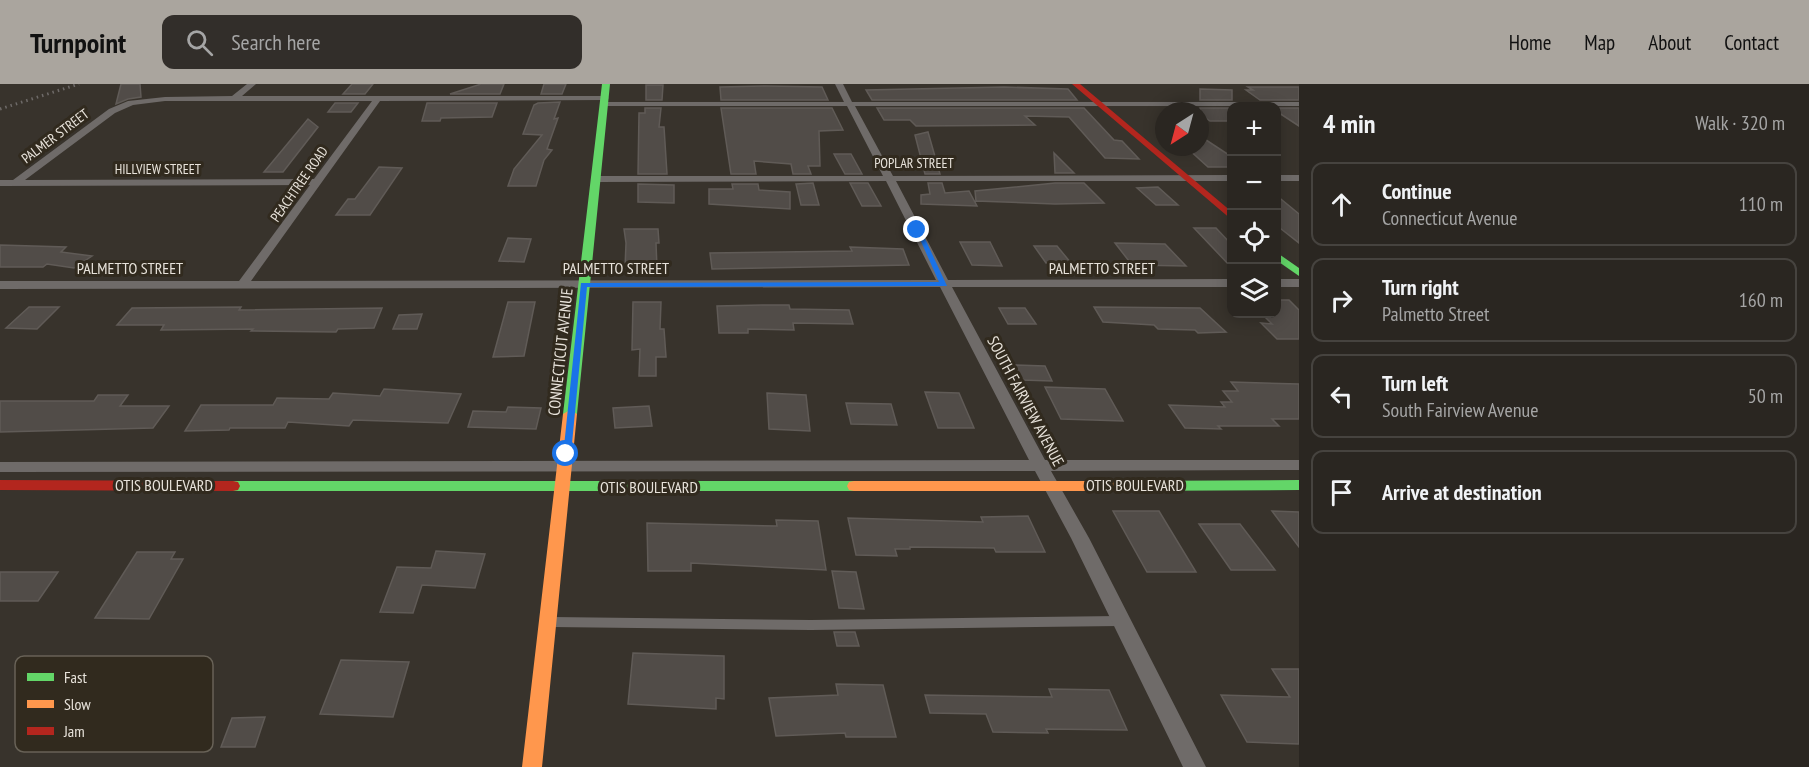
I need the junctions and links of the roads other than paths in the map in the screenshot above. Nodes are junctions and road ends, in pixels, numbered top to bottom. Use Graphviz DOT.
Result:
graph roads {
  1 [pos="252,84"];
  2 [pos="606,84"];
  3 [pos="839,84"];
  4 [pos="1076,84"];
  5 [pos="235,98"];
  6 [pos="378,98"];
  7 [pos="604,101"];
  8 [pos="1299,104"];
  9 [pos="851,105"];
  10 [pos="1101,105"];
  11 [pos="889,177"];
  12 [pos="596,178"];
  13 [pos="1187,178"];
  14 [pos="1227,178"];
  15 [pos="1281,178"];
  16 [pos="1299,178"];
  17 [pos="317,182"];
  18 [pos="0,183"];
  19 [pos="15,183"];
  20 [pos="1227,213"];
  21 [pos="1281,259"];
  22 [pos="1299,273"];
  23 [pos="1227,283"];
  24 [pos="1281,283"];
  25 [pos="1299,283"];
  26 [pos="584,284"];
  27 [pos="0,285"];
  28 [pos="242,285"];
  29 [pos="944,285"];
  30 [pos="1299,465"];
  31 [pos="1040,466"];
  32 [pos="0,467"];
  33 [pos="565,467"];
  34 [pos="0,485"];
  35 [pos="1050,485"];
  36 [pos="1299,485"];
  37 [pos="563,487"];
  38 [pos="1121,621"];
  39 [pos="548,622"];
  40 [pos="532,767"];
  41 [pos="1196,767"];
  1 -- 5 [label="street"];
  2 -- 7 [label="street, CONNECTICUT AVENUE"];
  3 -- 9 [label="street, SOUTH FAIRVIEW AVENUE"];
  4 -- 10 [label="street"];
  5 -- 6 [label="street, PALMER STREET"];
  5 -- 19 [label="street, PALMER STREET"];
  6 -- 7 [label="street, PALMER STREET"];
  6 -- 17 [label="street, PEACHTREE ROAD"];
  7 -- 9 [label="street, PALMER STREET"];
  7 -- 12 [label="street, CONNECTICUT AVENUE"];
  8 -- 10 [label="street, PALMER STREET"];
  9 -- 10 [label="street, PALMER STREET"];
  9 -- 11 [label="street, SOUTH FAIRVIEW AVENUE"];
  10 -- 13 [label="street"];
  11 -- 12 [label="street, POPLAR STREET"];
  11 -- 13 [label="street, POPLAR STREET"];
  11 -- 29 [label="street, SOUTH FAIRVIEW AVENUE"];
  12 -- 26 [label="street, CONNECTICUT AVENUE"];
  13 -- 14 [label="street, POPLAR STREET"];
  13 -- 20 [label="street"];
  15 -- 16 [label="street"];
  17 -- 19 [label="street, HILLVIEW STREET"];
  17 -- 28 [label="street, PEACHTREE ROAD"];
  18 -- 19 [label="street, HILLVIEW STREET"];
  21 -- 22 [label="street"];
  23 -- 29 [label="street, PALMETTO STREET"];
  24 -- 25 [label="street"];
  26 -- 28 [label="street, PALMETTO STREET"];
  26 -- 29 [label="street, PALMETTO STREET"];
  26 -- 33 [label="street, CONNECTICUT AVENUE"];
  27 -- 28 [label="street, PALMETTO STREET"];
  29 -- 31 [label="street, SOUTH FAIRVIEW AVENUE"];
  30 -- 31 [label="street, OTIS BOULEVARD"];
  31 -- 33 [label="street, OTIS BOULEVARD"];
  31 -- 35 [label="street, SOUTH FAIRVIEW AVENUE"];
  32 -- 33 [label="street, OTIS BOULEVARD"];
  33 -- 37 [label="street, CONNECTICUT AVENUE"];
  34 -- 37 [label="street, OTIS BOULEVARD"];
  35 -- 36 [label="street, OTIS BOULEVARD"];
  35 -- 37 [label="street, OTIS BOULEVARD"];
  35 -- 38 [label="street, SOUTH FAIRVIEW AVENUE"];
  37 -- 39 [label="street, CONNECTICUT AVENUE"];
  38 -- 39 [label="lane"];
  38 -- 41 [label="street, SOUTH FAIRVIEW AVENUE"];
  39 -- 40 [label="street, CONNECTICUT AVENUE"];
}
